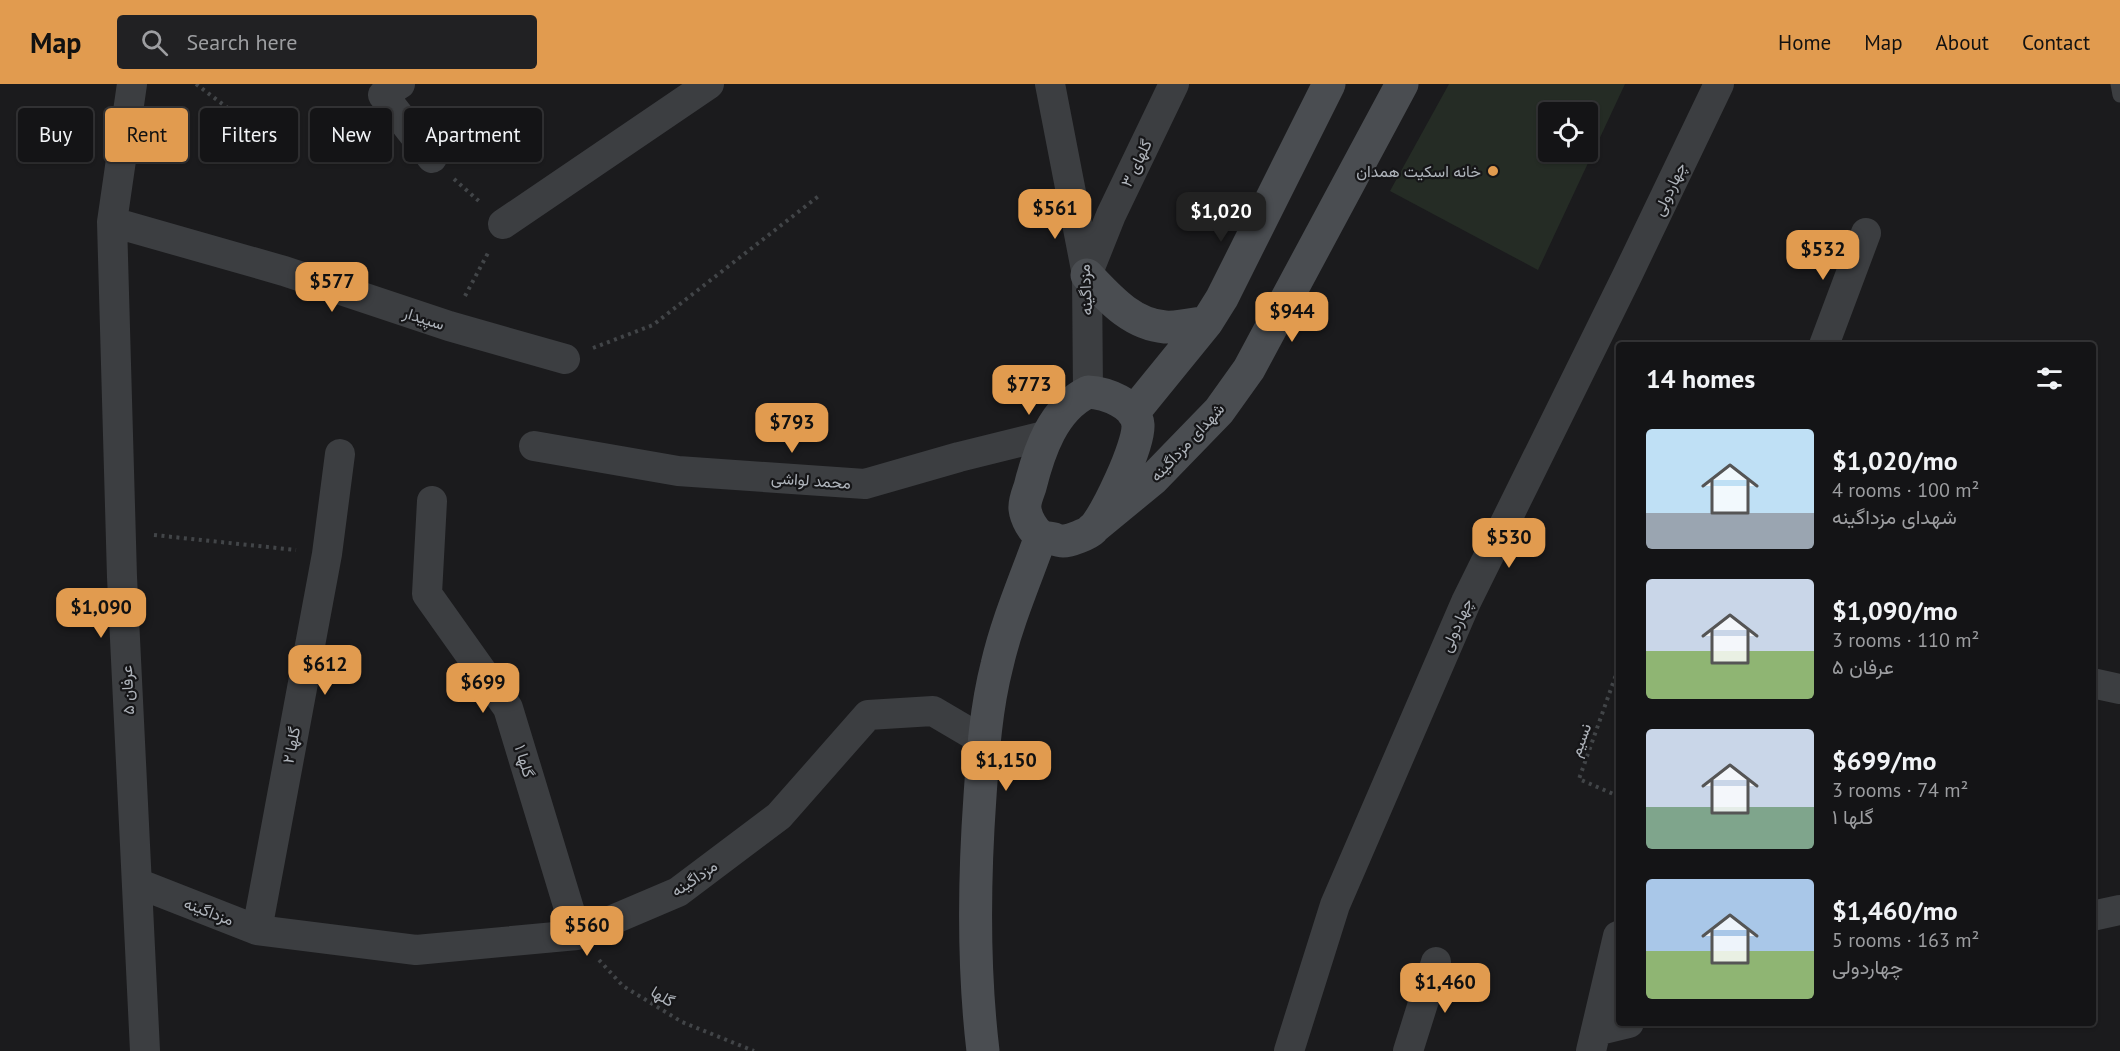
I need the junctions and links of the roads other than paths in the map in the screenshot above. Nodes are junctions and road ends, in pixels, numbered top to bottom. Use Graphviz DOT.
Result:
graph roads {
  1 [pos="132,84"];
  2 [pos="400,84"];
  3 [pos="709,84"];
  4 [pos="1050,84"];
  5 [pos="1174,84"];
  6 [pos="1329,84"];
  7 [pos="1402,84"];
  8 [pos="1719,84"];
  9 [pos="2118,84"];
  10 [pos="2120,95"];
  11 [pos="404,122"];
  12 [pos="112,222"];
  13 [pos="503,224"];
  14 [pos="1866,233"];
  15 [pos="1087,275"];
  16 [pos="1207,322"];
  17 [pos="1825,342"];
  18 [pos="565,359"];
  19 [pos="1088,392"];
  20 [pos="1133,413"];
  21 [pos="1048,435"];
  22 [pos="534,446"];
  23 [pos="340,454"];
  24 [pos="432,501"];
  25 [pos="1091,531"];
  26 [pos="1041,536"];
  27 [pos="2096,684"];
  28 [pos="2120,689"];
  29 [pos="984,741"];
  30 [pos="137,883"];
  31 [pos="2120,910"];
  32 [pos="2096,915"];
  33 [pos="257,930"];
  34 [pos="577,935"];
  35 [pos="1616,944"];
  36 [pos="1436,962"];
  37 [pos="1623,1026"];
  38 [pos="1593,1041"];
  39 [pos="145,1051"];
  40 [pos="983,1051"];
  41 [pos="1289,1051"];
  42 [pos="1408,1051"];
  1 -- 12 [label="street, عرفان ۵"];
  2 -- 11 [label="street"];
  3 -- 13 [label="street"];
  4 -- 15 [label="street, مزداگینه"];
  5 -- 15 [label="street, گلهای ۳"];
  6 -- 16 [label="street"];
  7 -- 25 [label="street, شهدای مزداگینه"];
  8 -- 41 [label="street, چهاردولی"];
  9 -- 10 [label="lane"];
  12 -- 18 [label="street, سپیدار"];
  12 -- 30 [label="street, عرفان ۵"];
  14 -- 17 [label="street"];
  15 -- 16 [label="street"];
  15 -- 19 [label="street, مزداگینه"];
  16 -- 20 [label="street"];
  19 -- 20 [label="street"];
  19 -- 21 [label="street"];
  20 -- 25 [label="street"];
  21 -- 22 [label="street, محمد لواشی"];
  21 -- 26 [label="street"];
  23 -- 33 [label="street, گلها ۲"];
  24 -- 34 [label="street, گلها ۱"];
  25 -- 26 [label="street"];
  26 -- 29 [label="street"];
  27 -- 28 [label="street"];
  29 -- 34 [label="street, مزداگینه"];
  29 -- 40 [label="street"];
  30 -- 33 [label="street, مزداگینه"];
  30 -- 39 [label="street, عرفان ۵"];
  31 -- 32 [label="street"];
  33 -- 34 [label="street, مزداگینه"];
  35 -- 38 [label="street"];
  36 -- 42 [label="street"];
  37 -- 38 [label="street"];
}
